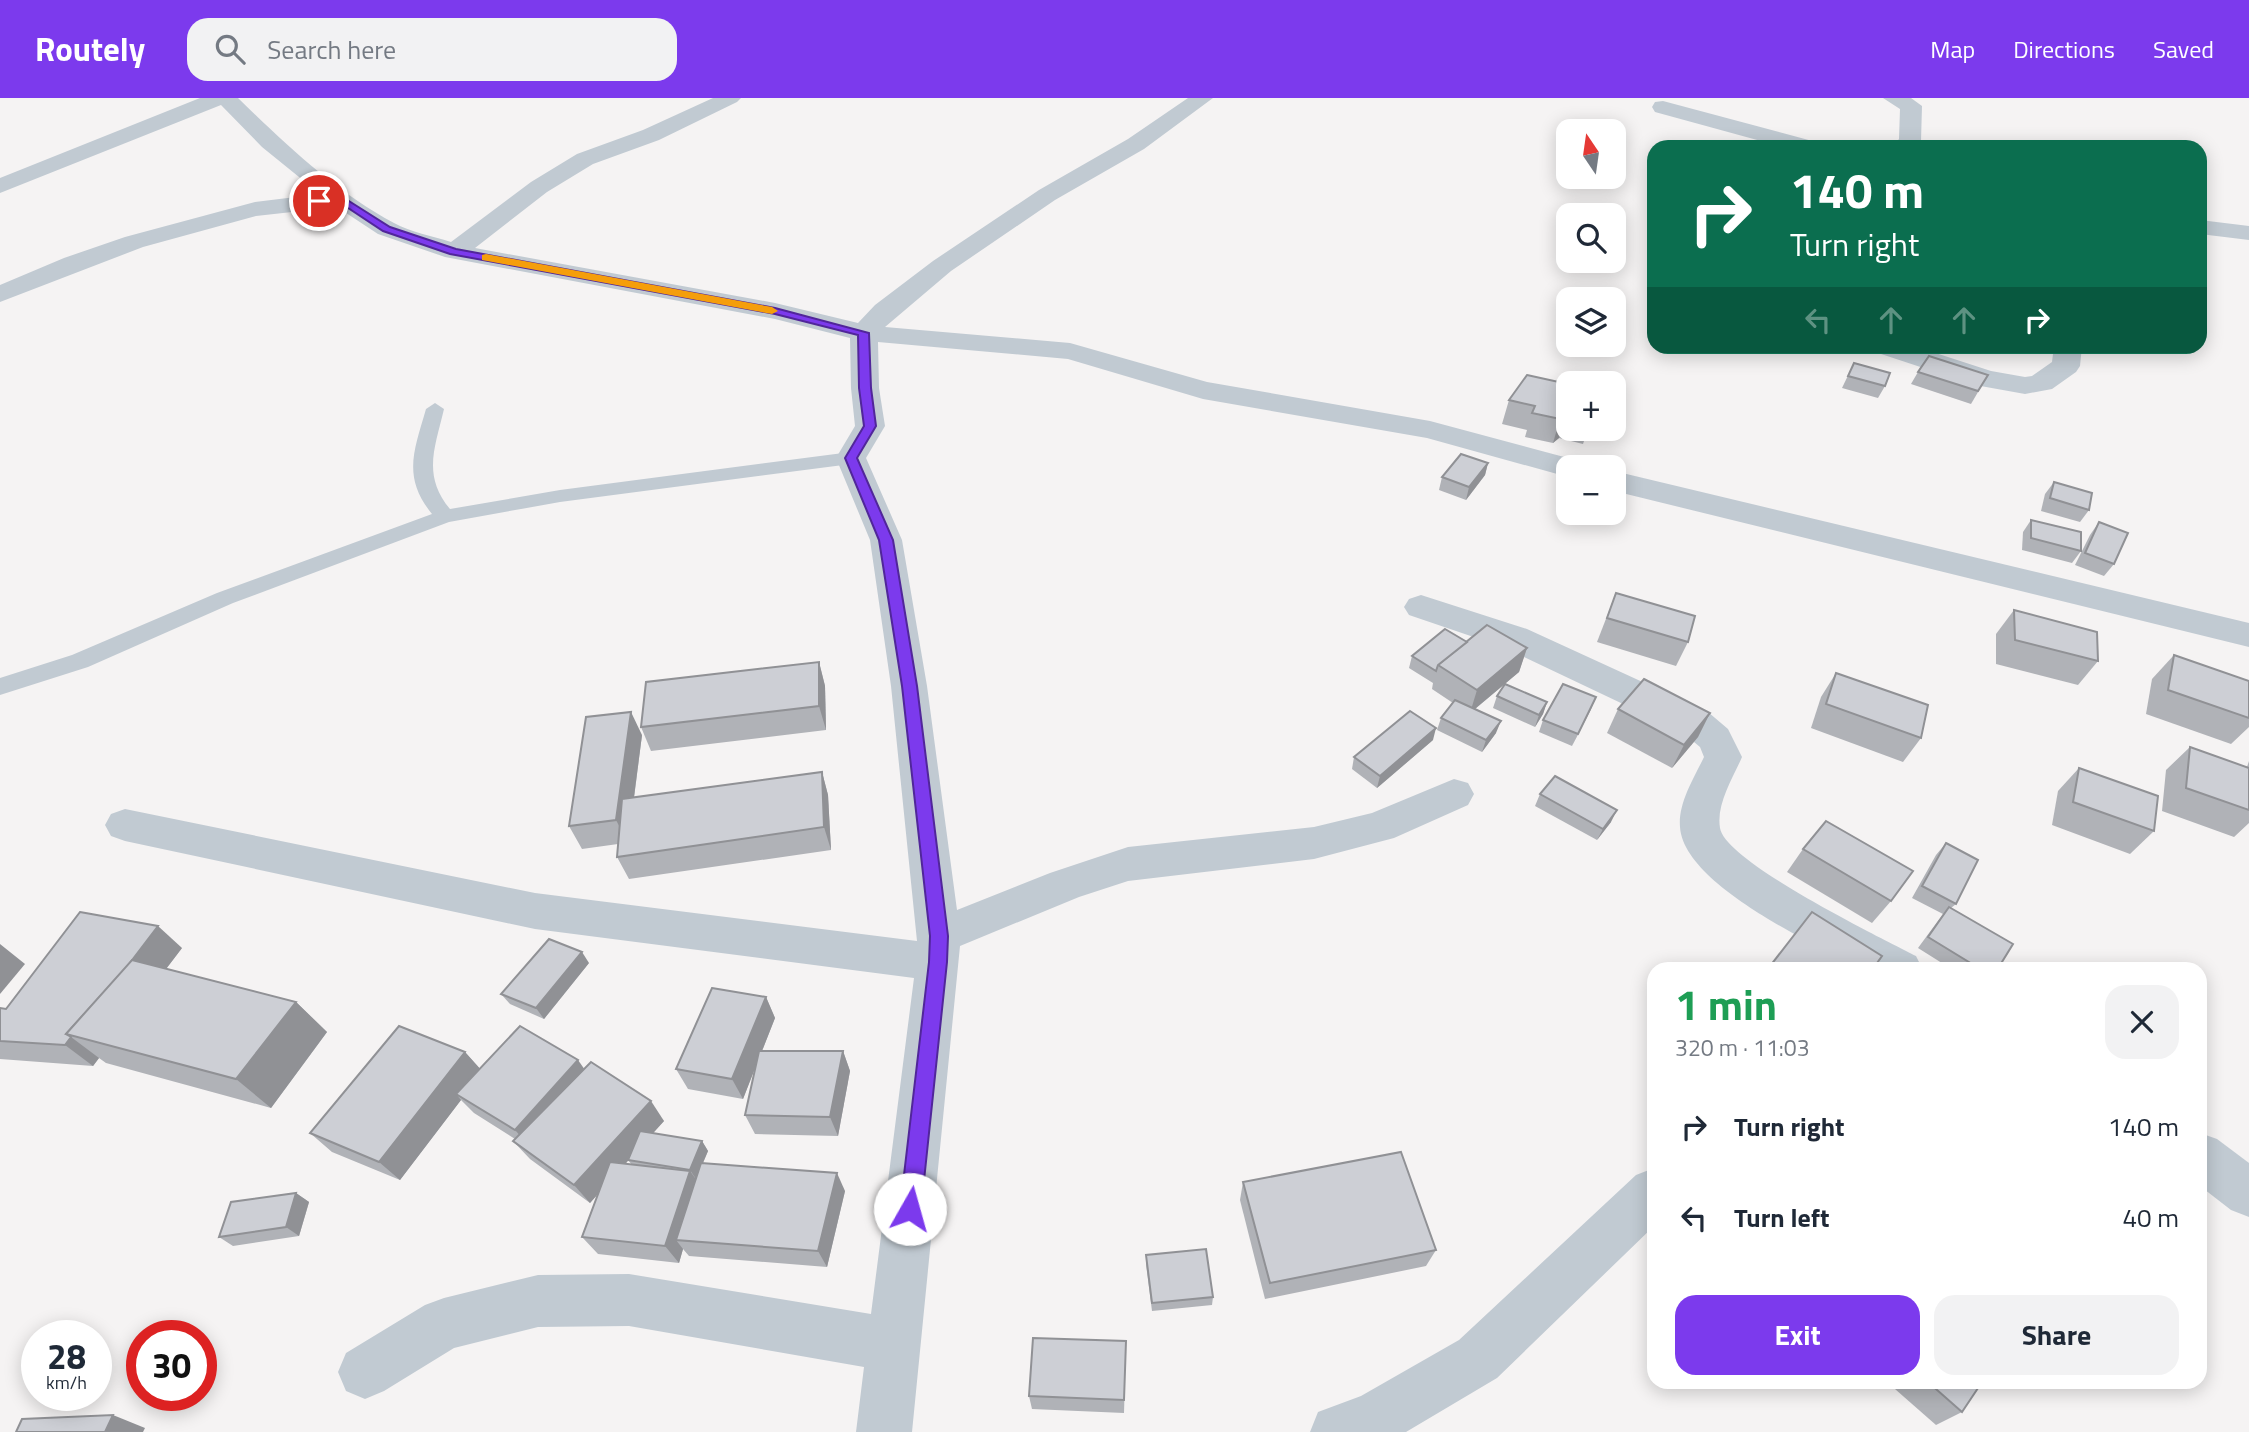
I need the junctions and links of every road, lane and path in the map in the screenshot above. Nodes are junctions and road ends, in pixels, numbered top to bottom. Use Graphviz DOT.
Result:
graph roads {
  1 [pos="219,98"];
  2 [pos="226,98"];
  3 [pos="730,98"];
  4 [pos="1202,98"];
  5 [pos="1894,98"];
  6 [pos="1663,107"];
  7 [pos="1780,140"];
  8 [pos="1910,140"];
  9 [pos="0,186"];
  10 [pos="341,199"];
  11 [pos="2207,228"];
  12 [pos="2249,233"];
  13 [pos="454,251"];
  14 [pos="0,294"];
  15 [pos="863,333"];
  16 [pos="1910,354"];
  17 [pos="2067,354"];
  18 [pos="435,409"];
  19 [pos="851,458"];
  20 [pos="1556,465"];
  21 [pos="1626,484"];
  22 [pos="445,516"];
  23 [pos="1421,607"];
  24 [pos="2249,635"];
  25 [pos="0,687"];
  26 [pos="1454,794"];
  27 [pos="125,825"];
  28 [pos="939,949"];
  29 [pos="1886,962"];
  30 [pos="2207,1161"];
  31 [pos="2249,1193"];
  32 [pos="1647,1199"];
  33 [pos="895,1345"];
  34 [pos="365,1372"];
  35 [pos="884,1432"];
  36 [pos="1338,1432"];
  1 -- 9 [label="street"];
  2 -- 10 [label="street"];
  3 -- 13 [label="street"];
  4 -- 15 [label="street"];
  5 -- 8 [label="street"];
  6 -- 7 [label="street"];
  10 -- 13 [label="street"];
  10 -- 14 [label="street"];
  11 -- 12 [label="street"];
  13 -- 15 [label="street"];
  15 -- 19 [label="street"];
  15 -- 20 [label="street"];
  16 -- 17 [label="street"];
  18 -- 22 [label="lane"];
  19 -- 22 [label="lane"];
  19 -- 28 [label="street"];
  21 -- 24 [label="street"];
  22 -- 25 [label="lane"];
  23 -- 29 [label="street"];
  26 -- 28 [label="street"];
  27 -- 28 [label="street"];
  28 -- 33 [label="street"];
  30 -- 31 [label="street"];
  32 -- 36 [label="street"];
  33 -- 34 [label="street"];
  33 -- 35 [label="street"];
}
